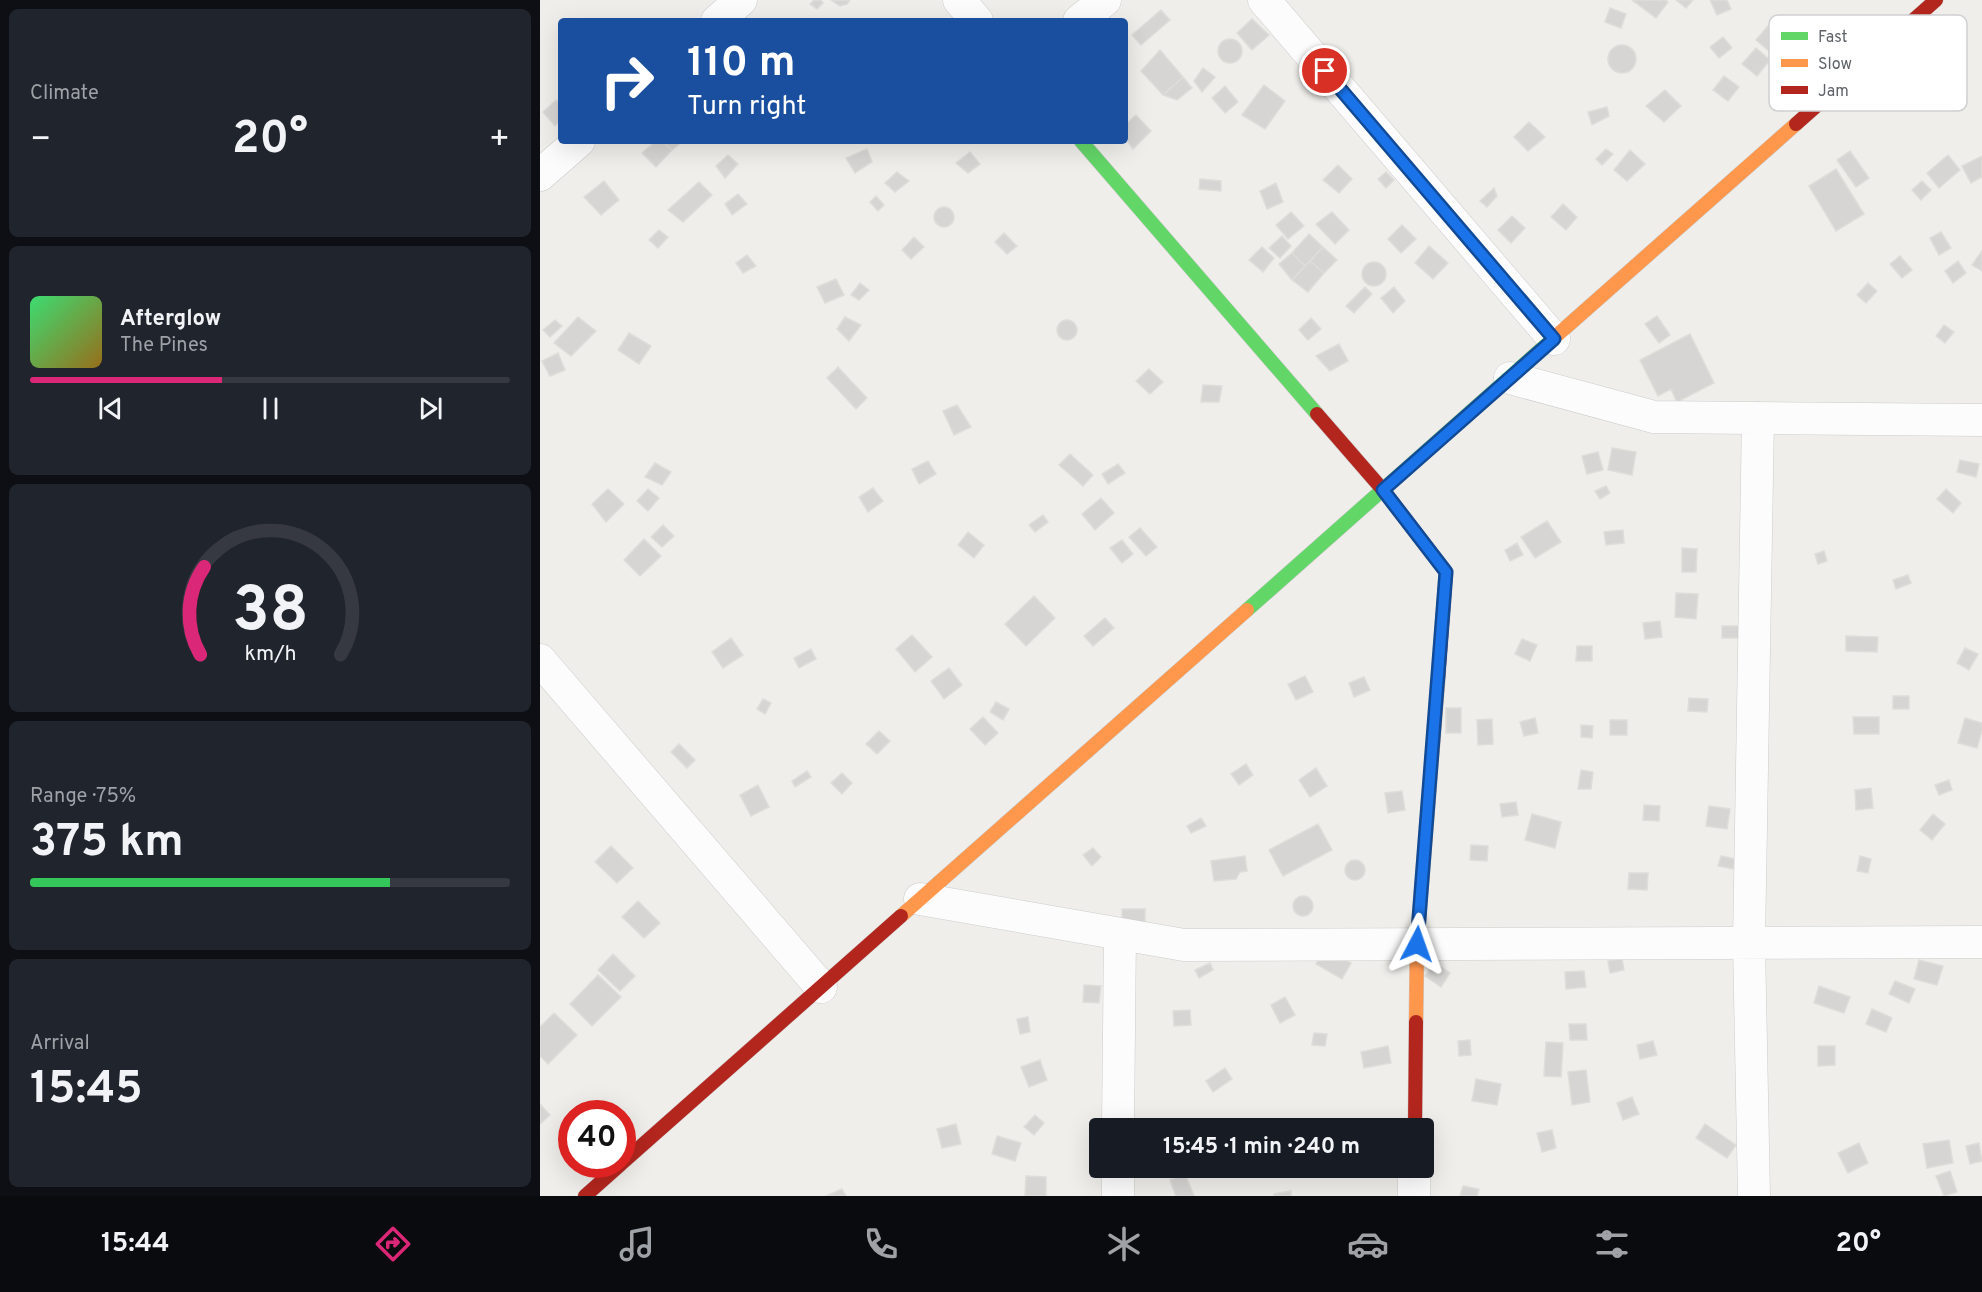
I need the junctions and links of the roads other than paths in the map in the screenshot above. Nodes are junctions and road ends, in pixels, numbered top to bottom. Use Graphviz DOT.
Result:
graph roads {
  1 [pos="741,0"];
  2 [pos="959,0"];
  3 [pos="1105,0"];
  4 [pos="1264,0"];
  5 [pos="1936,0"];
  6 [pos="1919,15"];
  7 [pos="720,18"];
  8 [pos="974,18"];
  9 [pos="1083,18"];
  10 [pos="1811,111"];
  11 [pos="576,144"];
  12 [pos="1084,144"];
  13 [pos="540,175"];
  14 [pos="1554,339"];
  15 [pos="1510,378"];
  16 [pos="1758,418"];
  17 [pos="1982,420"];
  18 [pos="1383,490"];
  19 [pos="540,660"];
  20 [pos="920,899"];
  21 [pos="1120,934"];
  22 [pos="1982,942"];
  23 [pos="1749,943"];
  24 [pos="1417,944"];
  25 [pos="821,987"];
  26 [pos="1118,1118"];
  27 [pos="1415,1118"];
  28 [pos="636,1151"];
  29 [pos="605,1178"];
  30 [pos="1118,1178"];
  31 [pos="1414,1178"];
  32 [pos="585,1196"];
  33 [pos="1118,1196"];
  34 [pos="1414,1196"];
  35 [pos="1754,1196"];
  1 -- 7 [label="street"];
  2 -- 8 [label="street"];
  3 -- 9 [label="street"];
  4 -- 14 [label="street"];
  5 -- 6 [label="street"];
  10 -- 14 [label="street"];
  11 -- 13 [label="street"];
  12 -- 18 [label="street"];
  14 -- 15 [label="street"];
  15 -- 16 [label="street"];
  15 -- 18 [label="street"];
  16 -- 17 [label="street"];
  16 -- 23 [label="street"];
  18 -- 20 [label="street"];
  18 -- 24 [label="street"];
  19 -- 25 [label="street"];
  20 -- 21 [label="street"];
  20 -- 25 [label="street"];
  21 -- 24 [label="street"];
  21 -- 26 [label="street"];
  22 -- 23 [label="street"];
  23 -- 24 [label="street"];
  23 -- 35 [label="street"];
  24 -- 27 [label="street"];
  25 -- 28 [label="street"];
  29 -- 32 [label="street"];
  30 -- 33 [label="street"];
  31 -- 34 [label="street"];
}
